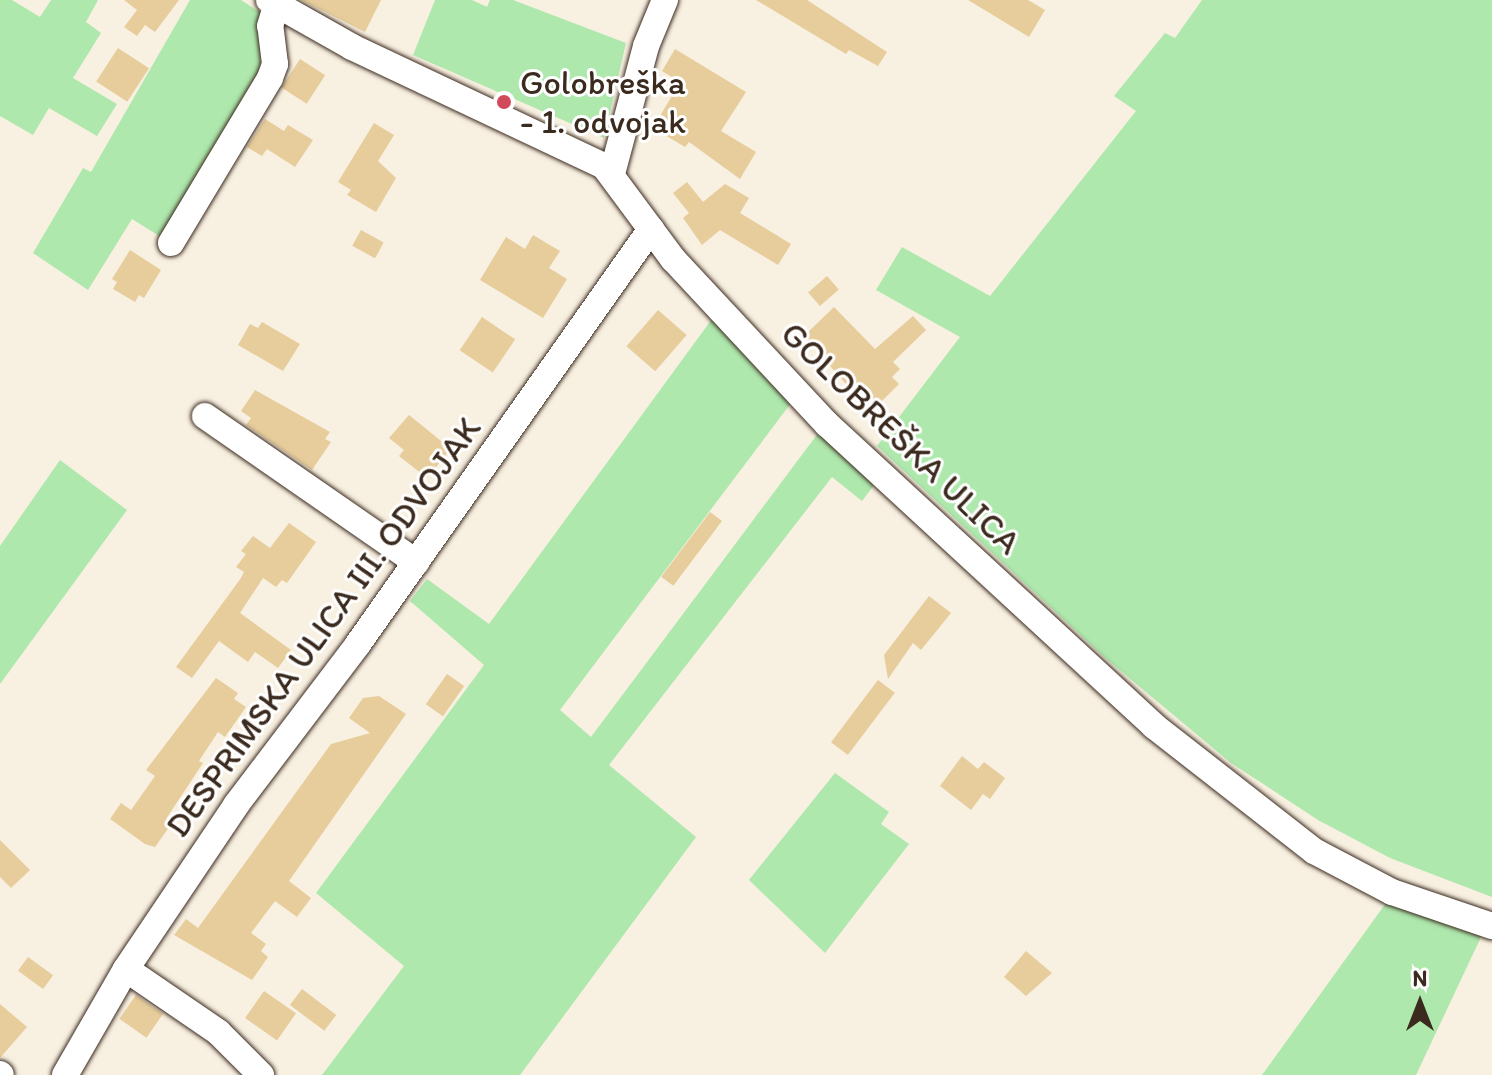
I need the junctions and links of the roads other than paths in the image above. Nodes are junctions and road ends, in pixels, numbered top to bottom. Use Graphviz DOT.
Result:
graph roads {
  1 [pos="665,0"];
  2 [pos="272,3"];
  3 [pos="612,174"];
  4 [pos="651,229"];
  5 [pos="171,243"];
  6 [pos="205,416"];
  7 [pos="416,562"];
  8 [pos="1492,926"];
  9 [pos="126,969"];
  10 [pos="65,1075"];
  11 [pos="261,1075"];
  1 -- 3 [label="street"];
  2 -- 3 [label="street, GOLOBREŠKA ULICA"];
  2 -- 5 [label="street"];
  3 -- 4 [label="street, GOLOBREŠKA ULICA"];
  4 -- 7 [label="street, DESPRIMSKA ULICA III. ODVOJAK"];
  4 -- 8 [label="street, GOLOBREŠKA ULICA"];
  6 -- 7 [label="street"];
  7 -- 9 [label="street, DESPRIMSKA ULICA III. ODVOJAK"];
  9 -- 10 [label="street, DESPRIMSKA ULICA III. ODVOJAK"];
  9 -- 11 [label="street"];
}
